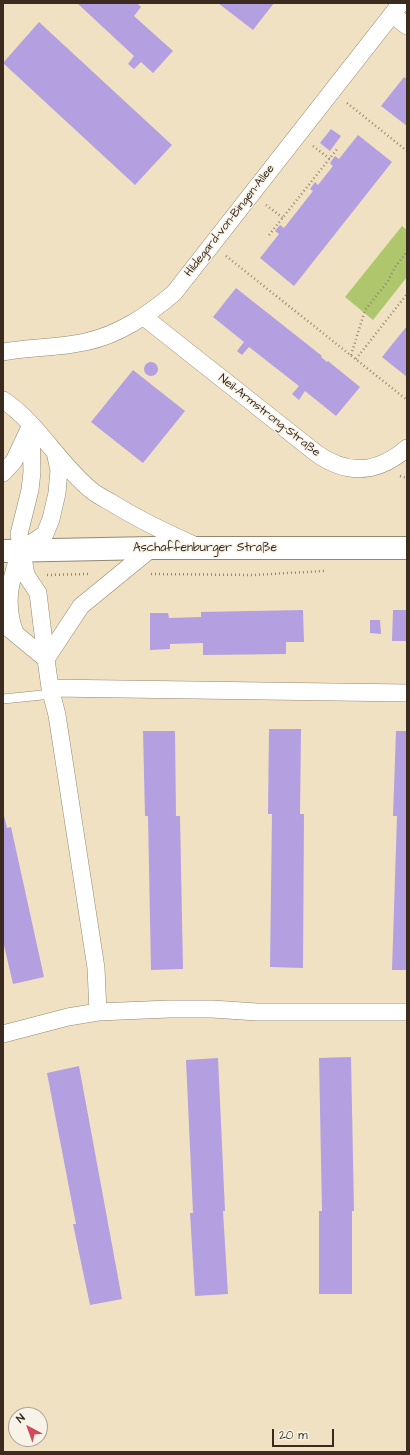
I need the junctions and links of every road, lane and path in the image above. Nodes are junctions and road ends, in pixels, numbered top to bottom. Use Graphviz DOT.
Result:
graph roads {
  1 [pos="397,9"];
  2 [pos="407,26"];
  3 [pos="332,91"];
  4 [pos="310,143"];
  5 [pos="338,148"];
  6 [pos="407,151"];
  7 [pos="330,158"];
  8 [pos="263,202"];
  9 [pos="283,218"];
  10 [pos="269,236"];
  11 [pos="212,244"];
  12 [pos="407,252"];
  13 [pos="407,294"];
  14 [pos="144,317"];
  15 [pos="3,352"];
  16 [pos="351,356"];
  17 [pos="356,359"];
  18 [pos="3,400"];
  19 [pos="407,400"];
  20 [pos="31,425"];
  21 [pos="407,448"];
  22 [pos="55,452"];
  23 [pos="3,473"];
  24 [pos="152,548"];
  25 [pos="200,548"];
  26 [pos="407,548"];
  27 [pos="12,550"];
  28 [pos="331,571"];
  29 [pos="90,574"];
  30 [pos="122,574"];
  31 [pos="26,575"];
  32 [pos="9,628"];
  33 [pos="46,659"];
  34 [pos="51,691"];
  35 [pos="407,693"];
  36 [pos="3,699"];
  37 [pos="98,1012"];
  38 [pos="407,1012"];
  39 [pos="3,1034"];
  1 -- 2 [label="street"];
  1 -- 3 [label="street, Hildegard-von-Bingen-Allee"];
  3 -- 6 [label="path"];
  3 -- 11 [label="street, Hildegard-von-Bingen-Allee"];
  4 -- 7 [label="path"];
  5 -- 7 [label="path"];
  7 -- 9 [label="path"];
  8 -- 9 [label="path"];
  9 -- 10 [label="path"];
  11 -- 14 [label="street, Hildegard-von-Bingen-Allee"];
  11 -- 16 [label="path"];
  12 -- 16 [label="path"];
  13 -- 17 [label="path"];
  14 -- 15 [label="street, Hildegard-von-Bingen-Allee"];
  14 -- 21 [label="street, Neil-Armstrong-Straße"];
  16 -- 17 [label="path"];
  17 -- 19 [label="path"];
  18 -- 20 [label="street"];
  20 -- 22 [label="street"];
  20 -- 23 [label="street"];
  20 -- 27 [label="street"];
  22 -- 25 [label="street"];
  22 -- 27 [label="street"];
  24 -- 25 [label="main road, Aschaffenburger Straße"];
  24 -- 27 [label="main road, Aschaffenburger Straße"];
  24 -- 30 [label="street"];
  25 -- 26 [label="main road, Aschaffenburger Straße"];
  27 -- 31 [label="street"];
  27 -- 32 [label="street"];
  28 -- 30 [label="path"];
  29 -- 31 [label="path"];
  30 -- 33 [label="street"];
  31 -- 33 [label="street"];
  32 -- 33 [label="street"];
  33 -- 34 [label="street"];
  34 -- 35 [label="street"];
  34 -- 36 [label="lane"];
  34 -- 37 [label="street"];
  37 -- 38 [label="street"];
  37 -- 39 [label="street"];
}
